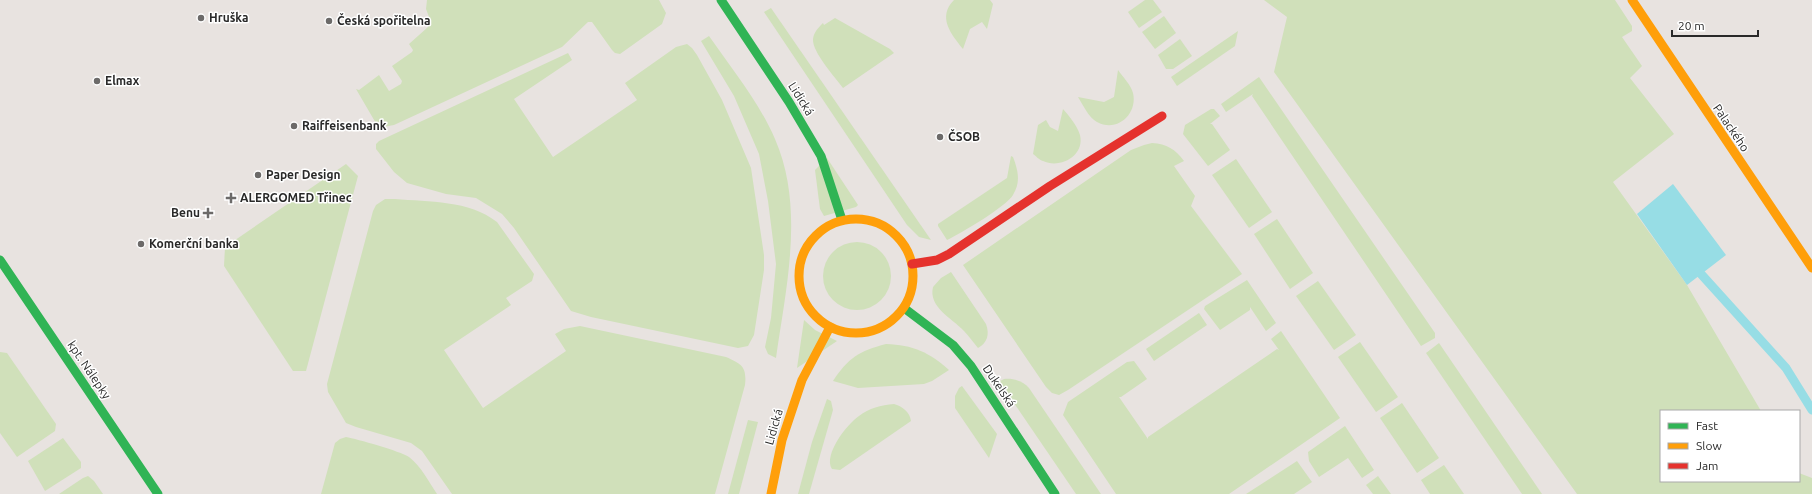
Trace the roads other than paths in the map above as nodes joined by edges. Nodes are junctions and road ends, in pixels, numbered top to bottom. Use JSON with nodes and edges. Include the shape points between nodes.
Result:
{"nodes":[{"id":1,"x":721,"y":0,"type":"edge"},
{"id":2,"x":1632,"y":0,"type":"edge"},
{"id":3,"x":1162,"y":116,"type":"dead end"},
{"id":4,"x":842,"y":220,"type":"junction"},
{"id":5,"x":0,"y":260,"type":"edge"},
{"id":6,"x":912,"y":264,"type":"junction"},
{"id":7,"x":1812,"y":268,"type":"edge"},
{"id":8,"x":904,"y":308,"type":"junction"},
{"id":9,"x":830,"y":327,"type":"junction"},
{"id":10,"x":158,"y":494,"type":"edge"},
{"id":11,"x":771,"y":494,"type":"edge"},
{"id":12,"x":1055,"y":494,"type":"edge"}],
"edges":[{"from":1,"to":4,"type":"street","name":"Lidická","via":[[789,102],[821,156]]},
{"from":2,"to":7,"type":"street","name":"Palackého"},
{"from":3,"to":6,"type":"street","via":[[1050,186],[949,254],[937,260]]},
{"from":4,"to":6,"type":"street","via":[[861,218],[884,226],[906,247]]},
{"from":4,"to":9,"type":"street","via":[[824,228],[810,241],[801,260],[798,279],[803,299],[814,315]]},
{"from":5,"to":10,"type":"street","name":"kpt. Nálepky"},
{"from":6,"to":8,"type":"street","via":[[914,280]]},
{"from":8,"to":9,"type":"street","via":[[893,320],[878,329],[862,333]]},
{"from":8,"to":12,"type":"street","name":"Dukelská","via":[[953,345],[966,361]]},
{"from":9,"to":11,"type":"street","name":"Lidická","via":[[802,380],[782,440]]}]}
